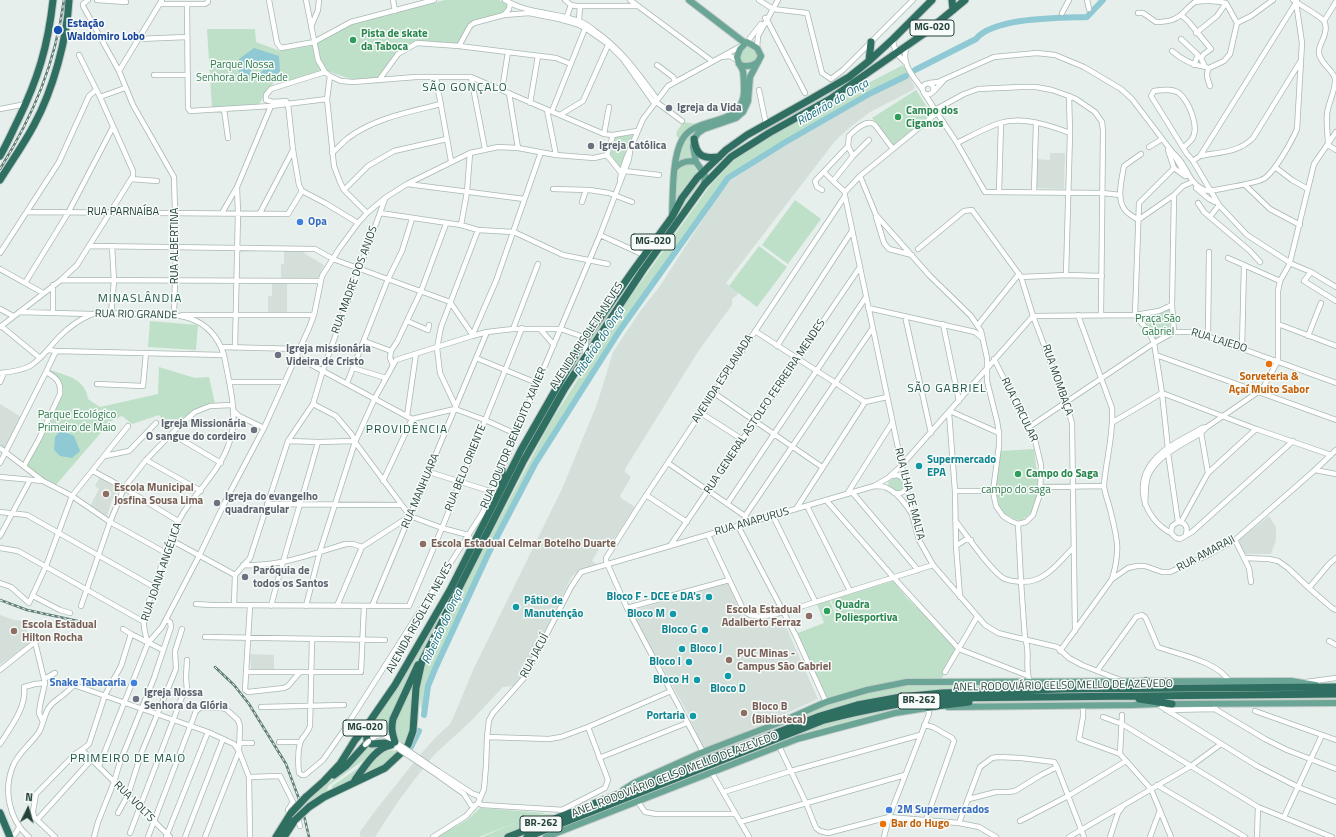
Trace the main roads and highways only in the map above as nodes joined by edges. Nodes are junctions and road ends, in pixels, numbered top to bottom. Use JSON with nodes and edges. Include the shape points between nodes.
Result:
{"nodes":[{"id":1,"x":689,"y":0,"type":"edge"},
{"id":2,"x":932,"y":0,"type":"edge"},
{"id":3,"x":952,"y":0,"type":"edge"},
{"id":4,"x":964,"y":0,"type":"edge"},
{"id":5,"x":53,"y":1,"type":"edge"},
{"id":6,"x":70,"y":1,"type":"edge"},
{"id":7,"x":953,"y":10,"type":"junction"},
{"id":8,"x":871,"y":42,"type":"road end"},
{"id":9,"x":745,"y":43,"type":"junction"},
{"id":10,"x":760,"y":61,"type":"junction"},
{"id":11,"x":869,"y":61,"type":"junction"},
{"id":12,"x":738,"y":62,"type":"junction"},
{"id":13,"x":694,"y":138,"type":"junction"},
{"id":14,"x":0,"y":156,"type":"edge"},
{"id":15,"x":719,"y":157,"type":"junction"},
{"id":16,"x":696,"y":162,"type":"junction"},
{"id":17,"x":675,"y":168,"type":"junction"},
{"id":18,"x":703,"y":171,"type":"junction"},
{"id":19,"x":0,"y":180,"type":"edge"},
{"id":20,"x":704,"y":185,"type":"junction"},
{"id":21,"x":672,"y":217,"type":"junction"},
{"id":22,"x":502,"y":470,"type":"road end"},
{"id":23,"x":502,"y":486,"type":"junction"},
{"id":24,"x":428,"y":648,"type":"junction"},
{"id":25,"x":1146,"y":681,"type":"junction"},
{"id":26,"x":1328,"y":687,"type":"junction"},
{"id":27,"x":1336,"y":687,"type":"edge"},
{"id":28,"x":1111,"y":692,"type":"junction"},
{"id":29,"x":1336,"y":694,"type":"edge"},
{"id":30,"x":998,"y":698,"type":"junction"},
{"id":31,"x":1336,"y":703,"type":"edge"},
{"id":32,"x":1172,"y":704,"type":"junction"},
{"id":33,"x":928,"y":708,"type":"junction"},
{"id":34,"x":366,"y":727,"type":"junction"},
{"id":35,"x":367,"y":743,"type":"road end"},
{"id":36,"x":396,"y":745,"type":"junction"},
{"id":37,"x":324,"y":781,"type":"junction"},
{"id":38,"x":353,"y":782,"type":"junction"},
{"id":39,"x":616,"y":795,"type":"junction"},
{"id":40,"x":0,"y":813,"type":"edge"},
{"id":41,"x":291,"y":814,"type":"junction"},
{"id":42,"x":11,"y":837,"type":"edge"},
{"id":43,"x":276,"y":837,"type":"edge"},
{"id":44,"x":284,"y":837,"type":"edge"},
{"id":45,"x":508,"y":837,"type":"edge"},
{"id":46,"x":527,"y":837,"type":"edge"},
{"id":47,"x":546,"y":837,"type":"edge"}],
"edges":[{"from":1,"to":9,"type":"main road"},
{"from":2,"to":11,"type":"highway","name":"AVENIDA RISOLETA NEVES","number":"MG-020"},
{"from":3,"to":7,"type":"highway"},
{"from":4,"to":7,"type":"highway","name":"AVENIDA RISOLETA NEVES","number":"MG-020"},
{"from":5,"to":14,"type":"highway","via":[[42,64],[26,104]]},
{"from":6,"to":19,"type":"highway","via":[[56,70],[44,101],[35,124]]},
{"from":7,"to":20,"type":"highway","name":"AVENIDA RISOLETA NEVES","number":"MG-020","via":[[830,100],[769,132],[731,157]]},
{"from":8,"to":11,"type":"highway"},
{"from":9,"to":10,"type":"main road","via":[[757,48],[761,53]]},
{"from":9,"to":12,"type":"main road","via":[[738,54]]},
{"from":10,"to":12,"type":"main road","via":[[743,67]]},
{"from":10,"to":13,"type":"main road","via":[[750,77],[748,101],[743,112],[736,118],[704,129]]},
{"from":11,"to":15,"type":"highway","name":"AVENIDA RISOLETA NEVES","number":"MG-020","via":[[849,77],[747,135]]},
{"from":12,"to":17,"type":"main road","via":[[743,72],[744,91],[739,110],[687,133],[678,149]]},
{"from":13,"to":15,"type":"highway","via":[[700,154],[709,158]]},
{"from":13,"to":16,"type":"main road"},
{"from":15,"to":18,"type":"highway","name":"AVENIDA RISOLETA NEVES","number":"MG-020"},
{"from":16,"to":17,"type":"main road","via":[[687,161]]},
{"from":16,"to":18,"type":"main road"},
{"from":17,"to":21,"type":"main road"},
{"from":18,"to":20,"type":"main road"},
{"from":18,"to":21,"type":"highway","name":"AVENIDA RISOLETA NEVES","number":"MG-020"},
{"from":20,"to":24,"type":"highway","name":"AVENIDA RISOLETA NEVES","number":"MG-020","via":[[643,270],[565,388],[524,460]]},
{"from":21,"to":23,"type":"highway","name":"AVENIDA RISOLETA NEVES","number":"MG-020","via":[[586,338]]},
{"from":22,"to":23,"type":"highway"},
{"from":23,"to":34,"type":"highway","name":"AVENIDA RISOLETA NEVES","number":"MG-020","via":[[426,632],[395,685]]},
{"from":24,"to":36,"type":"highway","via":[[414,670],[391,726]]},
{"from":24,"to":38,"type":"highway","name":"AVENIDA RISOLETA NEVES","number":"MG-020","via":[[418,674],[413,732],[408,744],[385,768]]},
{"from":25,"to":26,"type":"main road","name":"ANEL RODOVIÁRIO CELSO MELLO DE AZEVEDO","via":[[1301,682]]},
{"from":25,"to":28,"type":"highway"},
{"from":25,"to":39,"type":"main road","name":"ANEL RODOVIÁRIO CELSO MELLO DE AZEVEDO","via":[[907,682],[867,690],[826,702],[703,752]]},
{"from":26,"to":27,"type":"highway","name":"ANEL RODOVIÁRIO CELSO MELLO DE AZEVEDO","number":"BR-262"},
{"from":26,"to":28,"type":"highway","name":"ANEL RODOVIÁRIO CELSO MELLO DE AZEVEDO","number":"BR-262"},
{"from":28,"to":29,"type":"highway","name":"ANEL RODOVIÁRIO CELSO MELLO DE AZEVEDO","number":"BR-262"},
{"from":28,"to":30,"type":"highway","name":"ANEL RODOVIÁRIO CELSO MELLO DE AZEVEDO","number":"BR-262"},
{"from":28,"to":32,"type":"highway"},
{"from":28,"to":39,"type":"highway","name":"ANEL RODOVIÁRIO CELSO MELLO DE AZEVEDO","number":"BR-262","via":[[942,693],[857,705],[820,716]]},
{"from":30,"to":33,"type":"highway"},
{"from":30,"to":46,"type":"highway","name":"ANEL RODOVIÁRIO CELSO MELLO DE AZEVEDO","number":"BR-262","via":[[943,698],[904,702],[824,720]]},
{"from":31,"to":32,"type":"main road","name":"ANEL RODOVIÁRIO CELSO MELLO DE AZEVEDO","via":[[1215,706]]},
{"from":32,"to":33,"type":"main road","name":"ANEL RODOVIÁRIO CELSO MELLO DE AZEVEDO"},
{"from":33,"to":47,"type":"main road","name":"ANEL RODOVIÁRIO CELSO MELLO DE AZEVEDO","via":[[895,713],[797,739]]},
{"from":34,"to":36,"type":"highway","via":[[367,741],[371,744]]},
{"from":34,"to":37,"type":"highway","name":"AVENIDA RISOLETA NEVES","number":"MG-020","via":[[340,764]]},
{"from":35,"to":37,"type":"highway","via":[[346,766]]},
{"from":36,"to":38,"type":"highway","via":[[386,746],[378,752]]},
{"from":37,"to":41,"type":"highway","name":"AVENIDA RISOLETA NEVES","number":"MG-020","bridge":true},
{"from":38,"to":41,"type":"highway","name":"AVENIDA RISOLETA NEVES","number":"MG-020","bridge":true,"via":[[309,808]]},
{"from":39,"to":45,"type":"highway","name":"ANEL RODOVIÁRIO CELSO MELLO DE AZEVEDO","number":"BR-262"},
{"from":40,"to":42,"type":"highway"},
{"from":41,"to":43,"type":"highway","name":"AVENIDA RISOLETA NEVES","number":"MG-020"},
{"from":41,"to":44,"type":"highway","name":"AVENIDA RISOLETA NEVES","number":"MG-020"}]}
